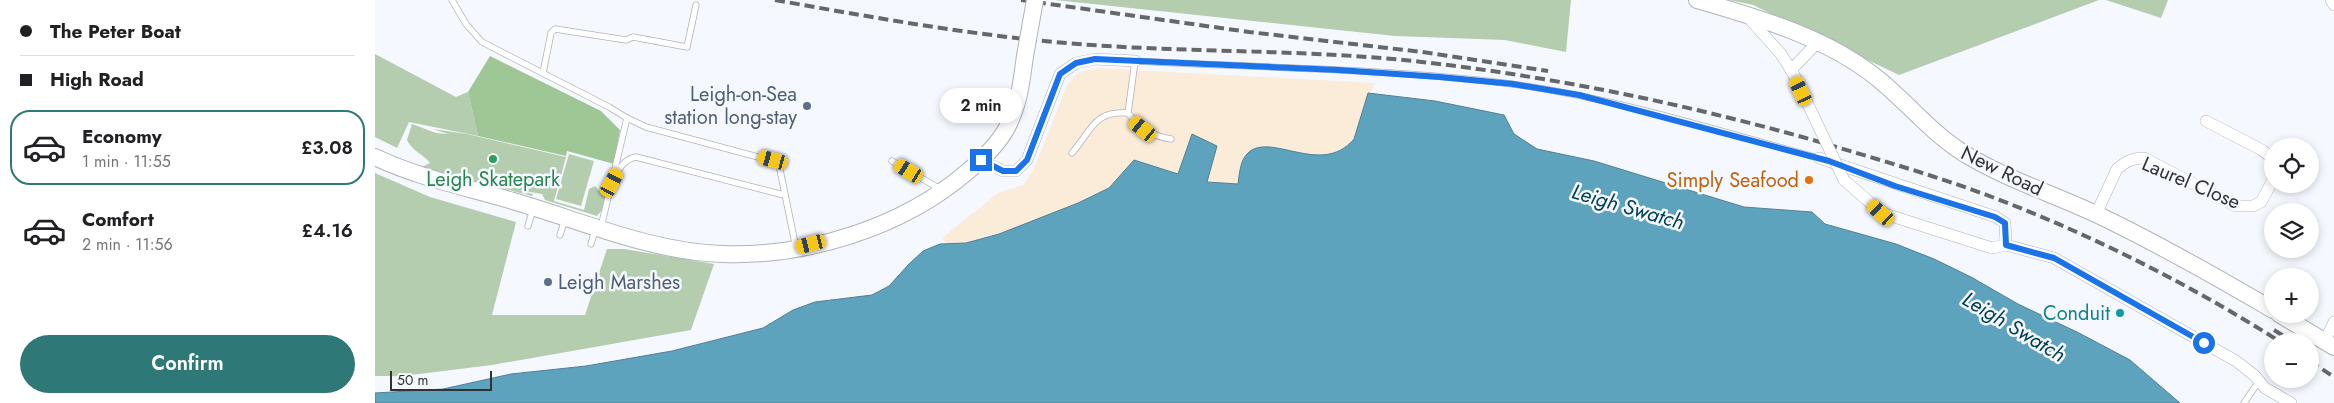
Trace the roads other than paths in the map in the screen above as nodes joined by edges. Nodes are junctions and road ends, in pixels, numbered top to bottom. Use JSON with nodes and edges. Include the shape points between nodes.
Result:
{"nodes":[{"id":1,"x":452,"y":0,"type":"edge"},
{"id":2,"x":1035,"y":0,"type":"edge"},
{"id":3,"x":1697,"y":0,"type":"edge"},
{"id":4,"x":2331,"y":0,"type":"edge"},
{"id":5,"x":696,"y":5,"type":"dead end"},
{"id":6,"x":2334,"y":5,"type":"edge"},
{"id":7,"x":1745,"y":14,"type":"junction"},
{"id":8,"x":1818,"y":42,"type":"junction"},
{"id":9,"x":1135,"y":61,"type":"junction"},
{"id":10,"x":1793,"y":72,"type":"junction"},
{"id":11,"x":543,"y":73,"type":"junction"},
{"id":12,"x":1128,"y":113,"type":"junction"},
{"id":13,"x":627,"y":118,"type":"junction"},
{"id":14,"x":2206,"y":121,"type":"dead end"},
{"id":15,"x":1171,"y":139,"type":"dead end"},
{"id":16,"x":2264,"y":152,"type":"edge"},
{"id":17,"x":1072,"y":154,"type":"dead end"},
{"id":18,"x":375,"y":157,"type":"edge"},
{"id":19,"x":1819,"y":158,"type":"joint"},
{"id":20,"x":981,"y":160,"type":"junction"},
{"id":21,"x":892,"y":161,"type":"dead end"},
{"id":22,"x":612,"y":183,"type":"junction"},
{"id":23,"x":943,"y":191,"type":"junction"},
{"id":24,"x":2266,"y":193,"type":"edge"},
{"id":25,"x":784,"y":195,"type":"junction"},
{"id":26,"x":533,"y":207,"type":"junction"},
{"id":27,"x":2096,"y":214,"type":"junction"},
{"id":28,"x":565,"y":217,"type":"junction"},
{"id":29,"x":528,"y":226,"type":"dead end"},
{"id":30,"x":598,"y":228,"type":"junction"},
{"id":31,"x":560,"y":235,"type":"dead end"},
{"id":32,"x":591,"y":244,"type":"dead end"},
{"id":33,"x":2006,"y":245,"type":"junction"},
{"id":34,"x":796,"y":248,"type":"junction"},
{"id":35,"x":2264,"y":305,"type":"edge"},
{"id":36,"x":2334,"y":322,"type":"edge"},
{"id":37,"x":2294,"y":323,"type":"edge"},
{"id":38,"x":2330,"y":344,"type":"edge"},
{"id":39,"x":2257,"y":384,"type":"dead end"},
{"id":40,"x":2244,"y":403,"type":"edge"},
{"id":41,"x":2291,"y":403,"type":"edge"}],
"edges":[{"from":1,"to":11,"type":"lane","via":[[466,24],[483,42]]},
{"from":2,"to":20,"type":"street","bridge":true,"via":[[1020,90],[1011,120]]},
{"from":3,"to":7,"type":"street","name":"New Road"},
{"from":4,"to":6,"type":"street"},
{"from":5,"to":11,"type":"lane","via":[[687,47],[633,37],[626,40],[555,29],[551,33]]},
{"from":7,"to":8,"type":"street","name":"New Road"},
{"from":7,"to":10,"type":"street"},
{"from":8,"to":10,"type":"street"},
{"from":8,"to":27,"type":"street","name":"New Road","via":[[1876,77],[1964,154]]},
{"from":9,"to":12,"type":"lane"},
{"from":9,"to":19,"type":"lane","via":[[1339,70],[1513,84],[1579,95]]},
{"from":9,"to":20,"type":"street","via":[[1095,59],[1076,63],[1060,74],[1027,160],[1016,171],[1003,171]]},
{"from":10,"to":33,"type":"street","bridge":true,"via":[[1844,180],[1881,213],[1992,248]]},
{"from":11,"to":13,"type":"lane"},
{"from":12,"to":15,"type":"lane","via":[[1155,136]]},
{"from":12,"to":17,"type":"lane","via":[[1112,112],[1101,117]]},
{"from":13,"to":22,"type":"lane"},
{"from":13,"to":25,"type":"lane","via":[[646,127],[773,160],[782,171]]},
{"from":14,"to":16,"type":"street"},
{"from":18,"to":26,"type":"street","via":[[411,173]]},
{"from":19,"to":33,"type":"street","via":[[1995,217],[2005,223]]},
{"from":20,"to":23,"type":"street"},
{"from":21,"to":23,"type":"lane"},
{"from":22,"to":25,"type":"lane","via":[[623,163],[636,157]]},
{"from":22,"to":30,"type":"lane"},
{"from":23,"to":34,"type":"street","via":[[885,223]]},
{"from":24,"to":27,"type":"street","name":"Laurel Close","via":[[2261,202],[2245,208],[2236,206],[2144,158],[2136,158],[2117,169]]},
{"from":25,"to":34,"type":"lane"},
{"from":26,"to":28,"type":"street"},
{"from":26,"to":29,"type":"lane"},
{"from":27,"to":35,"type":"street","name":"New Road","via":[[2220,278]]},
{"from":28,"to":30,"type":"street"},
{"from":28,"to":31,"type":"lane"},
{"from":30,"to":32,"type":"lane"},
{"from":30,"to":34,"type":"street","via":[[648,243],[695,252],[753,254]]},
{"from":33,"to":41,"type":"street","via":[[2054,258],[2236,361],[2265,388]]},
{"from":36,"to":38,"type":"street"},
{"from":37,"to":38,"type":"street"},
{"from":39,"to":40,"type":"lane"}]}
